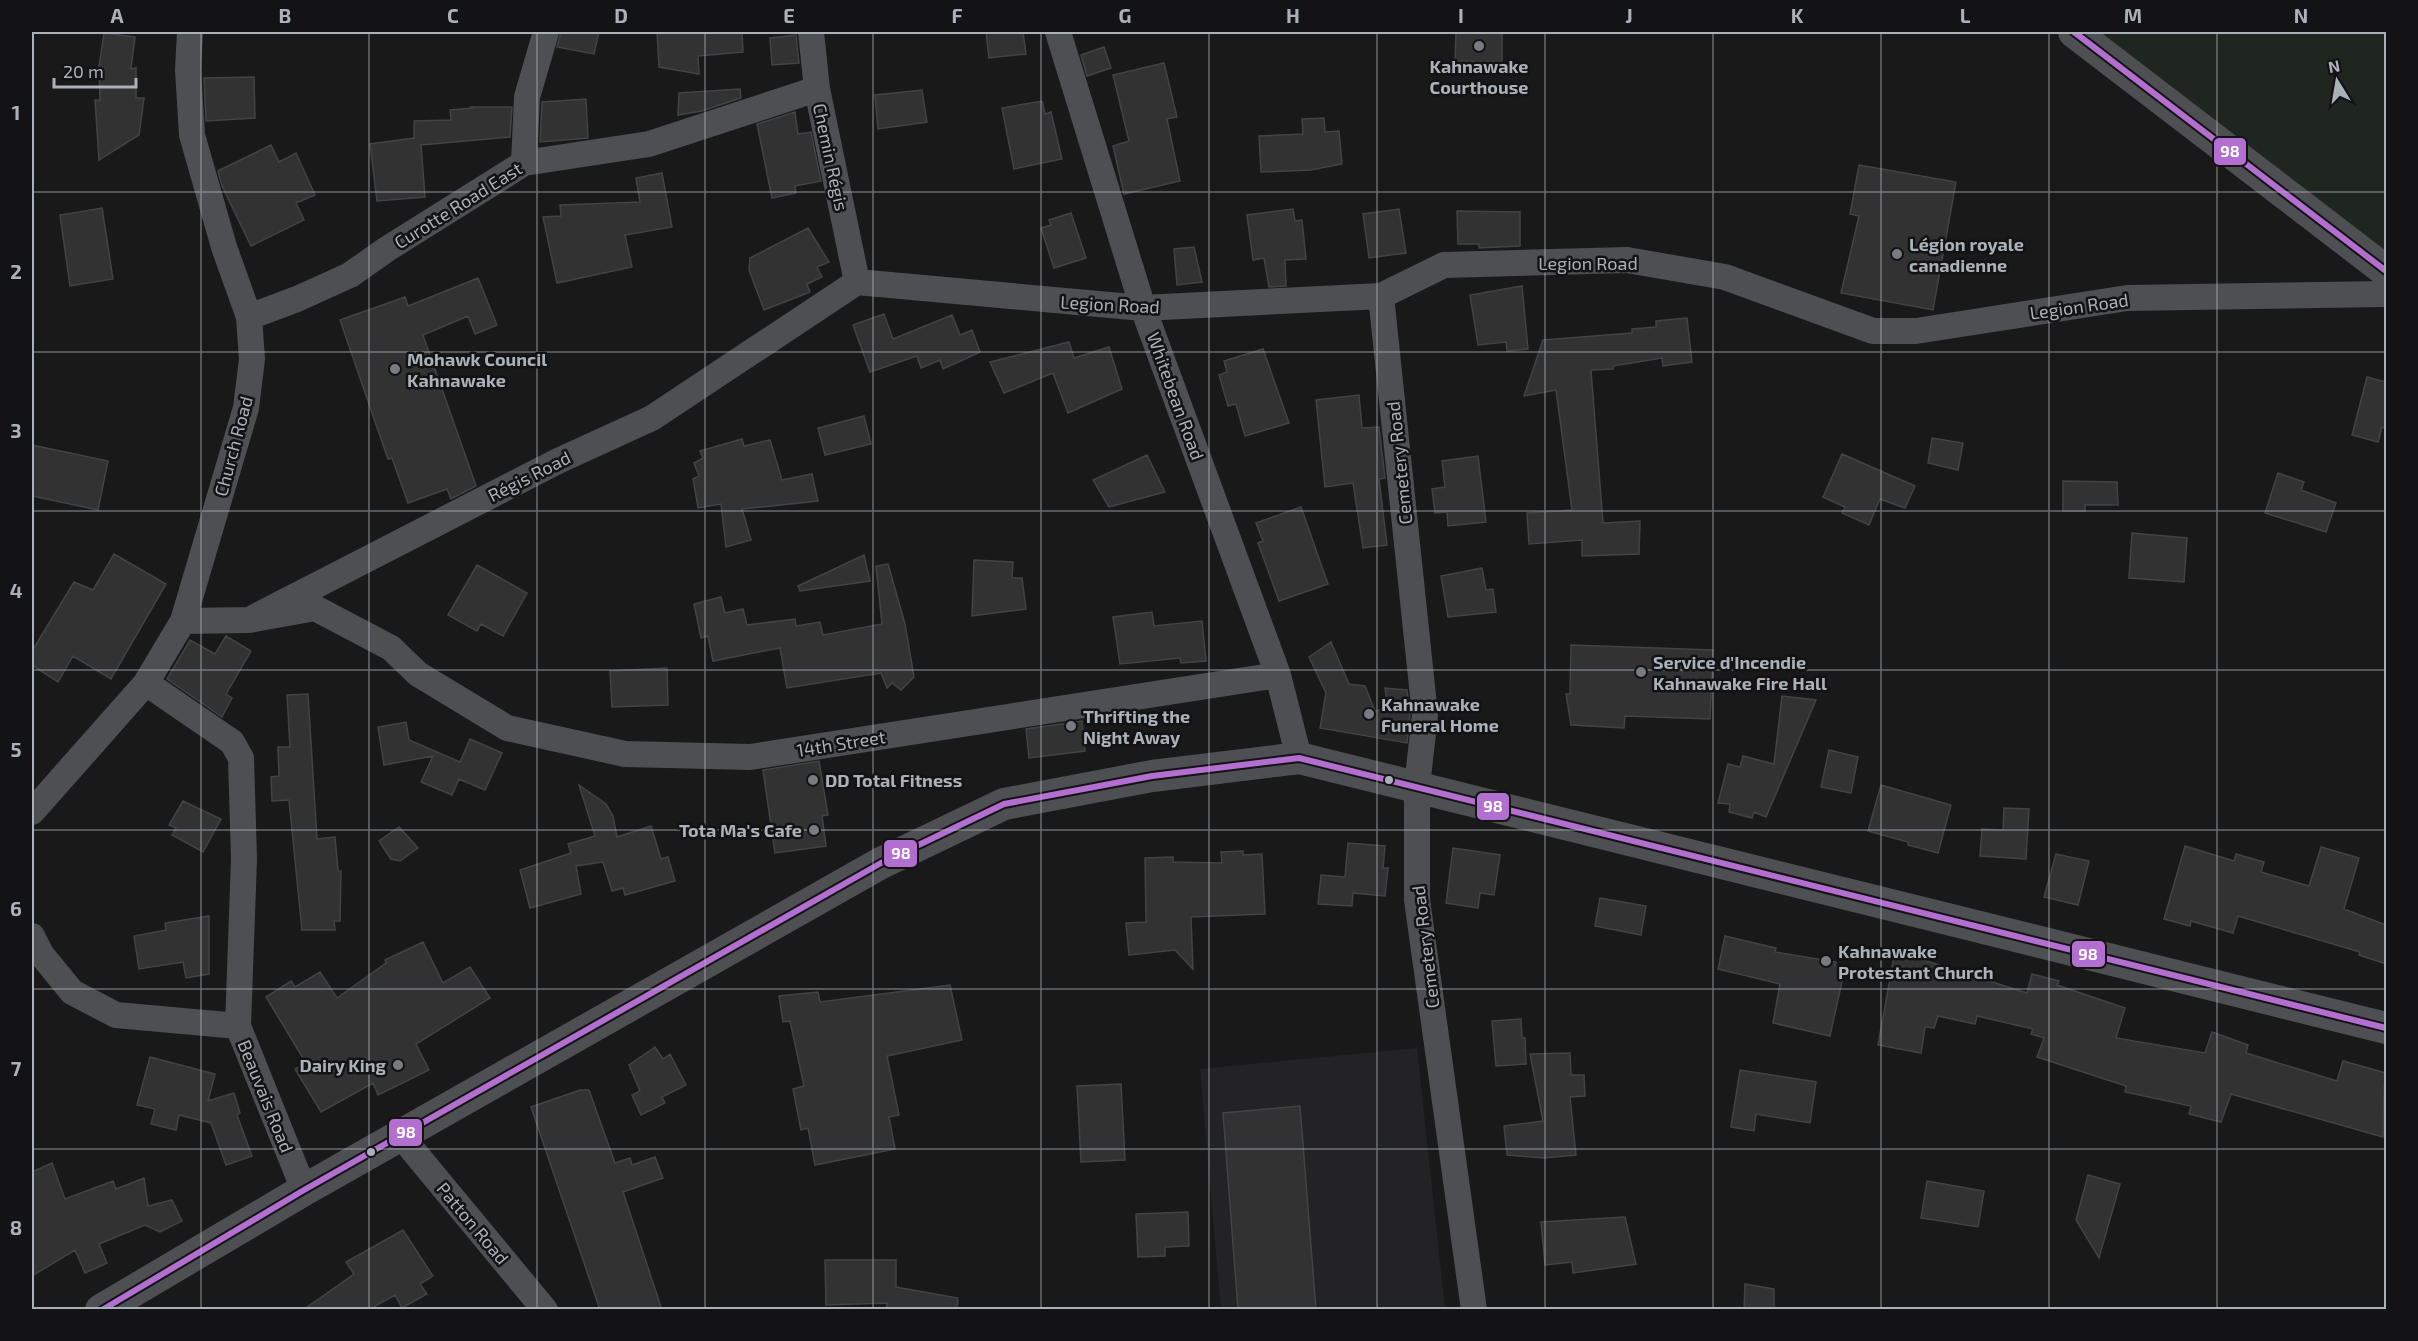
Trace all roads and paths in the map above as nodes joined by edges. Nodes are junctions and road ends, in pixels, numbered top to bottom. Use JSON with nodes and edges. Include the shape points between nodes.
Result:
{"nodes":[{"id":1,"x":190,"y":32,"type":"edge"},
{"id":2,"x":546,"y":32,"type":"edge"},
{"id":3,"x":812,"y":32,"type":"edge"},
{"id":4,"x":1058,"y":32,"type":"edge"},
{"id":5,"x":2074,"y":32,"type":"edge"},
{"id":6,"x":817,"y":88,"type":"junction"},
{"id":7,"x":524,"y":163,"type":"junction"},
{"id":8,"x":2386,"y":271,"type":"edge"},
{"id":9,"x":857,"y":282,"type":"junction"},
{"id":10,"x":2386,"y":294,"type":"edge"},
{"id":11,"x":1382,"y":296,"type":"junction"},
{"id":12,"x":1143,"y":308,"type":"junction"},
{"id":13,"x":249,"y":317,"type":"junction"},
{"id":14,"x":249,"y":620,"type":"junction"},
{"id":15,"x":183,"y":621,"type":"junction"},
{"id":16,"x":1278,"y":675,"type":"junction"},
{"id":17,"x":146,"y":683,"type":"junction"},
{"id":18,"x":1299,"y":758,"type":"junction"},
{"id":19,"x":1417,"y":786,"type":"junction"},
{"id":20,"x":32,"y":812,"type":"edge"},
{"id":21,"x":32,"y":936,"type":"edge"},
{"id":22,"x":238,"y":1026,"type":"junction"},
{"id":23,"x":2386,"y":1028,"type":"edge"},
{"id":24,"x":401,"y":1136,"type":"junction"},
{"id":25,"x":304,"y":1190,"type":"junction"},
{"id":26,"x":101,"y":1310,"type":"edge"},
{"id":27,"x":545,"y":1310,"type":"edge"},
{"id":28,"x":1474,"y":1310,"type":"edge"}],
"edges":[{"from":1,"to":13,"type":"street","name":"Church Road","via":[[192,135]]},
{"from":2,"to":7,"type":"street","via":[[527,97]]},
{"from":3,"to":6,"type":"street","name":"Chemin Régis"},
{"from":4,"to":12,"type":"street","name":"Whitebean Road"},
{"from":5,"to":8,"type":"street"},
{"from":6,"to":7,"type":"street","name":"Curotte Road East","via":[[648,144]]},
{"from":6,"to":9,"type":"street","name":"Chemin Régis"},
{"from":7,"to":13,"type":"street","name":"Curotte Road East","via":[[350,275]]},
{"from":9,"to":12,"type":"street","name":"Legion Road"},
{"from":9,"to":14,"type":"street","name":"Régis Road","via":[[652,418],[558,461]]},
{"from":10,"to":11,"type":"street","name":"Legion Road","via":[[2127,298],[1916,331],[1873,332],[1725,277],[1627,260],[1444,265]]},
{"from":11,"to":12,"type":"street","name":"Legion Road"},
{"from":11,"to":19,"type":"street","name":"Cemetery Road","via":[[1425,715]]},
{"from":12,"to":16,"type":"street","name":"Whitebean Road"},
{"from":13,"to":15,"type":"street","name":"Church Road","via":[[252,359],[246,408]]},
{"from":14,"to":15,"type":"street","name":"Régis Road"},
{"from":14,"to":16,"type":"street","name":"14th Street","via":[[315,608],[391,648],[418,674],[507,728],[625,754],[762,755]]},
{"from":15,"to":17,"type":"street","name":"Church Road"},
{"from":16,"to":18,"type":"street","name":"Whitebean Road"},
{"from":17,"to":20,"type":"street","name":"Church Road"},
{"from":17,"to":22,"type":"street","via":[[232,742],[241,758],[244,859]]},
{"from":18,"to":19,"type":"street"},
{"from":18,"to":24,"type":"street","via":[[1152,777],[1004,804],[880,863]]},
{"from":19,"to":23,"type":"street"},
{"from":19,"to":28,"type":"street","name":"Cemetery Road","via":[[1417,900]]},
{"from":21,"to":22,"type":"street","name":"Beauvais Road","via":[[41,954],[72,992],[116,1015]]},
{"from":22,"to":25,"type":"street","name":"Beauvais Road"},
{"from":24,"to":25,"type":"street"},
{"from":24,"to":27,"type":"street","name":"Patton Road"},
{"from":25,"to":26,"type":"street"}]}
